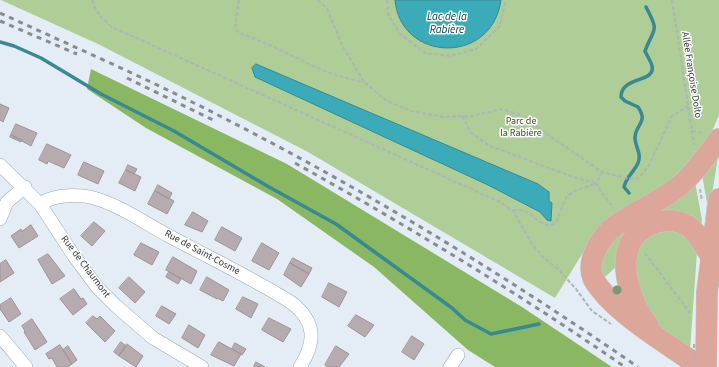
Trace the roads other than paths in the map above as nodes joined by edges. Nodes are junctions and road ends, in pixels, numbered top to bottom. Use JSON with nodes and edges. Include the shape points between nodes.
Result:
{"nodes":[{"id":1,"x":715,"y":136,"type":"edge"},
{"id":2,"x":0,"y":165,"type":"edge"},
{"id":3,"x":25,"y":187,"type":"junction"},
{"id":4,"x":719,"y":199,"type":"edge"},
{"id":5,"x":40,"y":204,"type":"junction"},
{"id":6,"x":0,"y":219,"type":"edge"},
{"id":7,"x":715,"y":258,"type":"edge"},
{"id":8,"x":626,"y":266,"type":"junction"},
{"id":9,"x":599,"y":286,"type":"junction"},
{"id":10,"x":654,"y":334,"type":"junction"},
{"id":11,"x":0,"y":336,"type":"edge"},
{"id":12,"x":458,"y":354,"type":"dead end"},
{"id":13,"x":706,"y":357,"type":"edge"},
{"id":14,"x":26,"y":367,"type":"edge"},
{"id":15,"x":202,"y":367,"type":"edge"},
{"id":16,"x":300,"y":367,"type":"edge"},
{"id":17,"x":450,"y":367,"type":"edge"}],
"edges":[{"from":1,"to":9,"type":"main road","via":[[704,159],[678,186],[652,206],[614,226],[602,240],[593,256],[592,264],[592,273]]},
{"from":2,"to":3,"type":"street","name":"Rue de Chaumont"},
{"from":3,"to":5,"type":"street","name":"Rue de Chaumont"},
{"from":3,"to":6,"type":"street","via":[[7,202]]},
{"from":4,"to":7,"type":"main road"},
{"from":5,"to":15,"type":"street","name":"Rue de Chaumont","via":[[97,287],[153,338]]},
{"from":5,"to":16,"type":"street","name":"Rue de Saint-Cosme","via":[[46,200],[66,196],[99,200],[130,214],[292,303],[305,316],[311,332],[310,348]]},
{"from":7,"to":8,"type":"main road","via":[[694,231],[682,223],[667,221],[654,223],[638,234],[628,251]]},
{"from":7,"to":13,"type":"main road","via":[[707,292]]},
{"from":8,"to":9,"type":"main road","via":[[612,279]]},
{"from":8,"to":10,"type":"main road","via":[[627,283],[633,301]]},
{"from":9,"to":10,"type":"main road","via":[[620,309]]},
{"from":10,"to":13,"type":"main road"},
{"from":11,"to":14,"type":"street"},
{"from":12,"to":17,"type":"street"}]}
